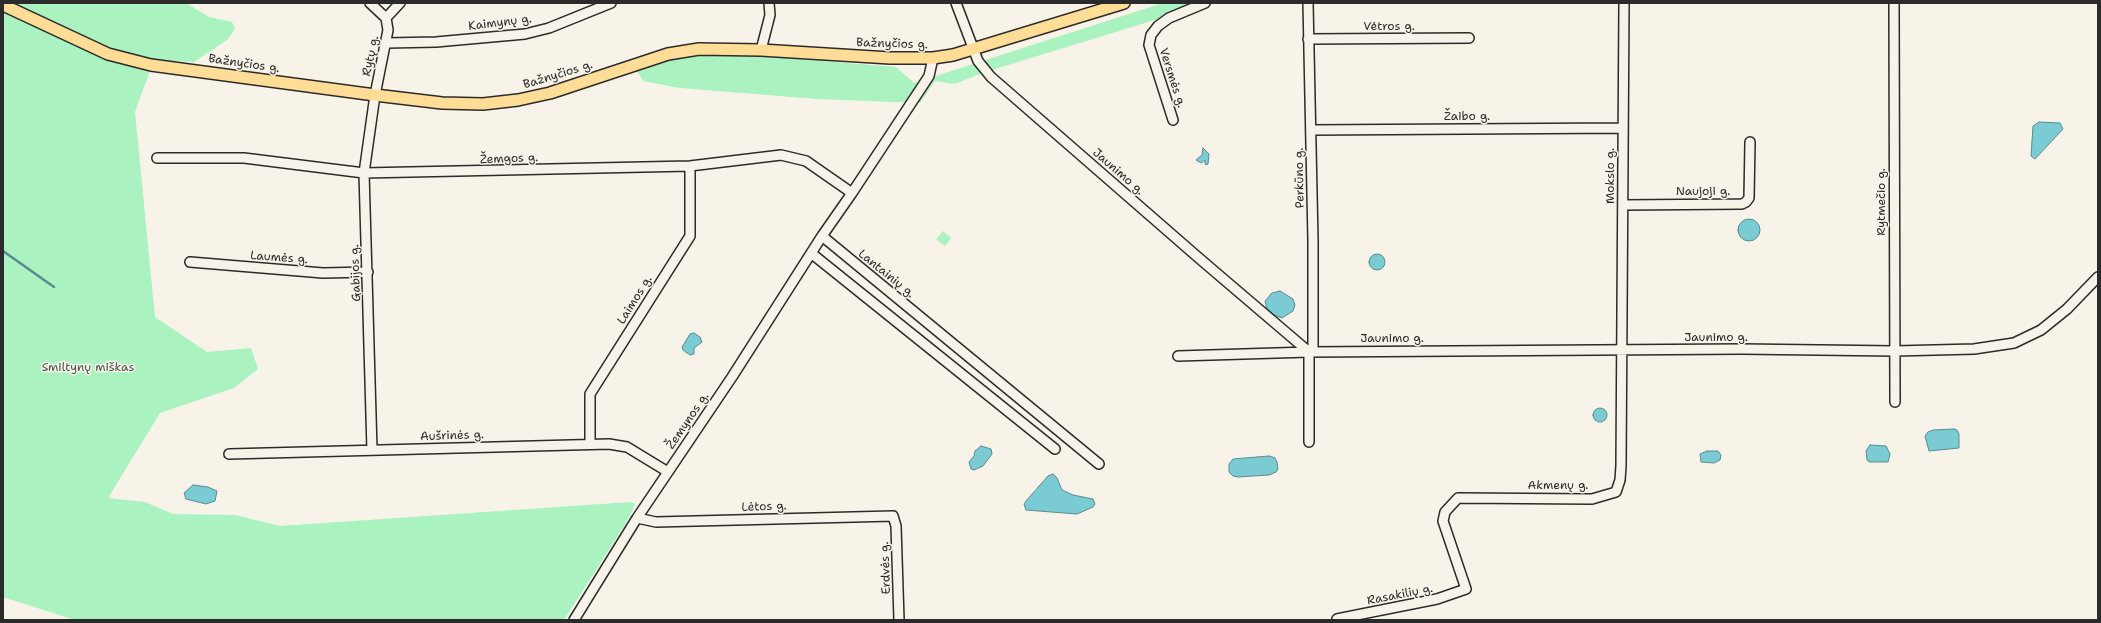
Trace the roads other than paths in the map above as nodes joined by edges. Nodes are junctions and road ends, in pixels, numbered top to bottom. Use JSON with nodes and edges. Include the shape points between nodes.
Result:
{"nodes":[{"id":1,"x":370,"y":3,"type":"edge"},
{"id":2,"x":400,"y":3,"type":"edge"},
{"id":3,"x":611,"y":3,"type":"edge"},
{"id":4,"x":769,"y":3,"type":"edge"},
{"id":5,"x":956,"y":3,"type":"edge"},
{"id":6,"x":1124,"y":3,"type":"edge"},
{"id":7,"x":1205,"y":3,"type":"edge"},
{"id":8,"x":1308,"y":3,"type":"edge"},
{"id":9,"x":1624,"y":3,"type":"edge"},
{"id":10,"x":1894,"y":3,"type":"edge"},
{"id":11,"x":3,"y":6,"type":"edge"},
{"id":12,"x":1105,"y":6,"type":"edge"},
{"id":13,"x":386,"y":18,"type":"junction"},
{"id":14,"x":1469,"y":38,"type":"dead end"},
{"id":15,"x":1308,"y":39,"type":"junction"},
{"id":16,"x":387,"y":43,"type":"junction"},
{"id":17,"x":761,"y":50,"type":"junction"},
{"id":18,"x":973,"y":50,"type":"junction"},
{"id":19,"x":933,"y":58,"type":"junction"},
{"id":20,"x":375,"y":95,"type":"junction"},
{"id":21,"x":1173,"y":120,"type":"dead end"},
{"id":22,"x":1623,"y":128,"type":"junction"},
{"id":23,"x":1311,"y":130,"type":"junction"},
{"id":24,"x":1750,"y":142,"type":"dead end"},
{"id":25,"x":157,"y":158,"type":"dead end"},
{"id":26,"x":690,"y":166,"type":"junction"},
{"id":27,"x":364,"y":173,"type":"junction"},
{"id":28,"x":852,"y":193,"type":"junction"},
{"id":29,"x":1624,"y":205,"type":"junction"},
{"id":30,"x":822,"y":236,"type":"junction"},
{"id":31,"x":811,"y":253,"type":"junction"},
{"id":32,"x":190,"y":262,"type":"dead end"},
{"id":33,"x":368,"y":272,"type":"junction"},
{"id":34,"x":2098,"y":277,"type":"edge"},
{"id":35,"x":1622,"y":350,"type":"junction"},
{"id":36,"x":1895,"y":351,"type":"junction"},
{"id":37,"x":1311,"y":352,"type":"junction"},
{"id":38,"x":1178,"y":356,"type":"dead end"},
{"id":39,"x":1895,"y":402,"type":"dead end"},
{"id":40,"x":1309,"y":442,"type":"dead end"},
{"id":41,"x":590,"y":443,"type":"junction"},
{"id":42,"x":1055,"y":449,"type":"dead end"},
{"id":43,"x":372,"y":450,"type":"junction"},
{"id":44,"x":229,"y":454,"type":"dead end"},
{"id":45,"x":1099,"y":464,"type":"dead end"},
{"id":46,"x":668,"y":472,"type":"junction"},
{"id":47,"x":893,"y":516,"type":"joint"},
{"id":48,"x":637,"y":518,"type":"junction"},
{"id":49,"x":1466,"y":590,"type":"joint"},
{"id":50,"x":1337,"y":619,"type":"edge"},
{"id":51,"x":574,"y":620,"type":"edge"},
{"id":52,"x":899,"y":620,"type":"edge"}],
"edges":[{"from":1,"to":13,"type":"street"},
{"from":2,"to":13,"type":"street"},
{"from":3,"to":16,"type":"street","name":"Kaimynų g.","via":[[549,28],[525,34],[436,42]]},
{"from":4,"to":17,"type":"street","via":[[770,15]]},
{"from":5,"to":18,"type":"street","name":"Jaunimo g."},
{"from":6,"to":12,"type":"main road","name":"Bažnyčios g."},
{"from":7,"to":21,"type":"street","name":"Versmės g.","via":[[1169,18],[1150,36],[1149,46]]},
{"from":8,"to":15,"type":"street","name":"Perkūno g."},
{"from":9,"to":22,"type":"street","name":"Mokslo g."},
{"from":10,"to":36,"type":"street","name":"Rytmečio g."},
{"from":11,"to":20,"type":"main road","name":"Bažnyčios g.","via":[[90,47],[129,60]]},
{"from":12,"to":18,"type":"main road","name":"Bažnyčios g."},
{"from":13,"to":16,"type":"street","name":"Rytų g."},
{"from":14,"to":15,"type":"street","name":"Vėtros g."},
{"from":15,"to":23,"type":"street","name":"Perkūno g."},
{"from":16,"to":20,"type":"street","name":"Rytų g."},
{"from":17,"to":19,"type":"main road","name":"Bažnyčios g."},
{"from":17,"to":20,"type":"main road","name":"Bažnyčios g.","via":[[699,49],[668,54],[550,93],[504,102],[442,103]]},
{"from":18,"to":19,"type":"main road","name":"Bažnyčios g."},
{"from":18,"to":37,"type":"street","name":"Jaunimo g.","via":[[980,65],[991,77]]},
{"from":19,"to":28,"type":"street","via":[[929,76]]},
{"from":20,"to":27,"type":"street","name":"Gabijos g."},
{"from":22,"to":23,"type":"street","name":"Žaibo g."},
{"from":22,"to":29,"type":"street","name":"Mokslo g."},
{"from":23,"to":37,"type":"street","name":"Perkūno g."},
{"from":24,"to":29,"type":"street","name":"Naujoji g.","via":[[1749,198],[1742,204]]},
{"from":25,"to":27,"type":"street","name":"Žemgos g.","via":[[244,158]]},
{"from":26,"to":27,"type":"street","name":"Žemgos g."},
{"from":26,"to":28,"type":"street","name":"Žemgos g.","via":[[781,155],[806,161]]},
{"from":26,"to":41,"type":"street","name":"Laimos g.","via":[[690,236],[590,394]]},
{"from":27,"to":33,"type":"street","name":"Gabijos g."},
{"from":28,"to":30,"type":"street"},
{"from":29,"to":35,"type":"street","name":"Mokslo g."},
{"from":30,"to":31,"type":"street","name":"Žemynos g."},
{"from":30,"to":45,"type":"street","name":"Lantainių g."},
{"from":31,"to":42,"type":"street"},
{"from":31,"to":46,"type":"street","name":"Žemynos g."},
{"from":32,"to":33,"type":"street","name":"Laumės g.","via":[[323,273]]},
{"from":33,"to":43,"type":"street","name":"Gabijos g."},
{"from":34,"to":36,"type":"street","name":"Jaunimo g.","via":[[2054,320],[2041,330],[2014,343],[1974,349]]},
{"from":35,"to":36,"type":"street","name":"Jaunimo g."},
{"from":35,"to":37,"type":"street","name":"Jaunimo g."},
{"from":35,"to":49,"type":"street","name":"Akmenų g.","via":[[1621,466],[1616,492],[1592,499],[1458,498],[1445,512],[1443,521]]},
{"from":36,"to":39,"type":"street","name":"Rytmečio g."},
{"from":37,"to":38,"type":"street","name":"Jaunimo g."},
{"from":37,"to":40,"type":"street","name":"Perkūno g."},
{"from":41,"to":43,"type":"street","name":"Aušrinės g."},
{"from":41,"to":46,"type":"street","name":"Aušrinės g.","via":[[627,447]]},
{"from":43,"to":44,"type":"street","name":"Aušrinės g."},
{"from":46,"to":48,"type":"street","name":"Žemynos g."},
{"from":47,"to":48,"type":"street","name":"Lėtos g.","via":[[656,522]]},
{"from":47,"to":52,"type":"street","name":"Erdvės g.","via":[[896,526]]},
{"from":48,"to":51,"type":"street","name":"Žemynos g."},
{"from":49,"to":50,"type":"street","name":"Rasakilių g.","via":[[1437,600]]}]}
